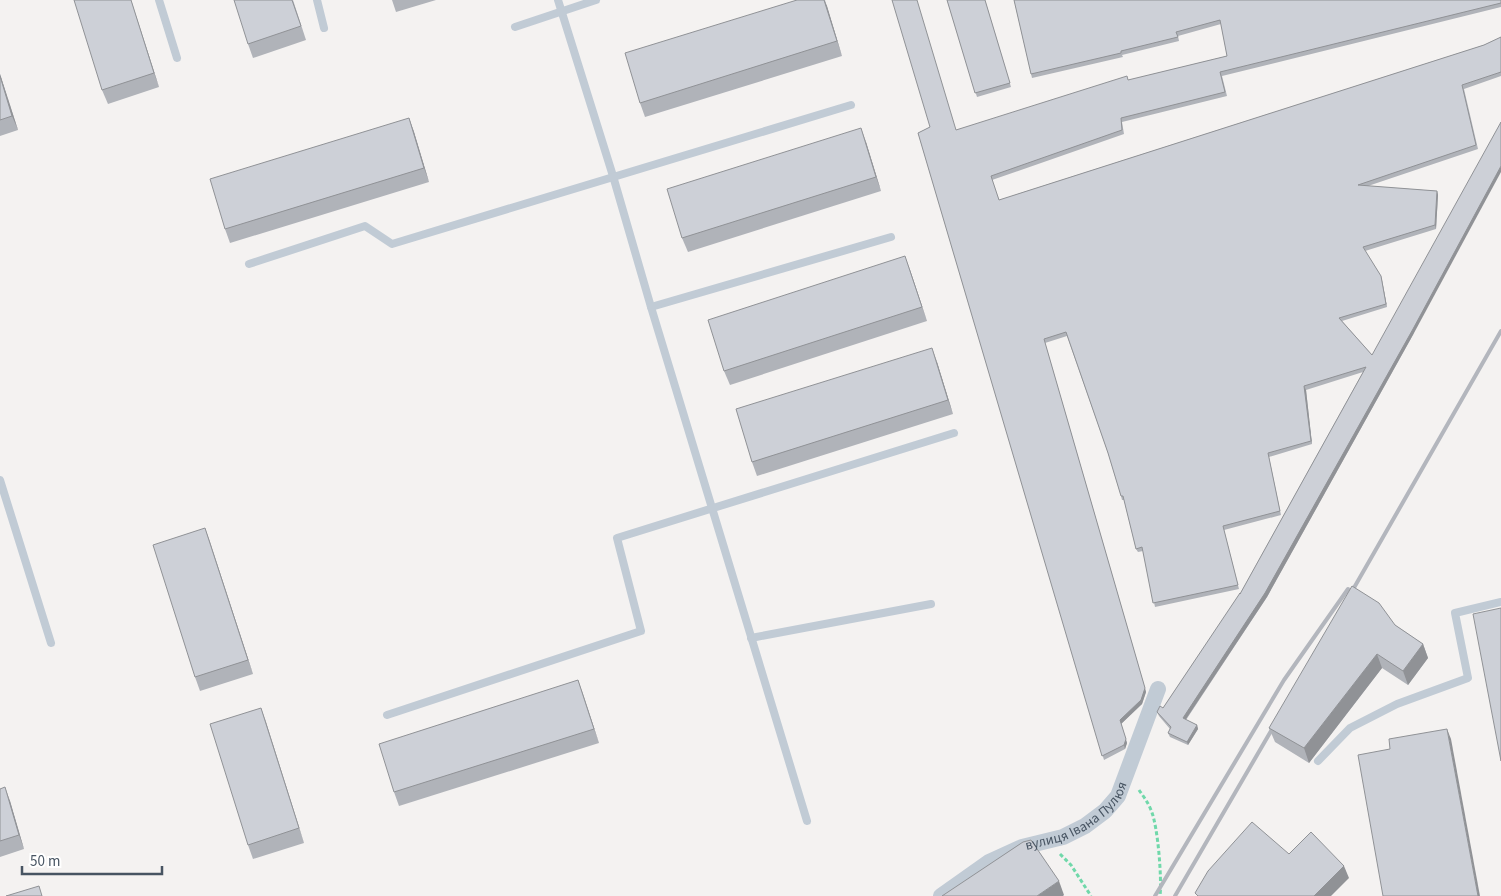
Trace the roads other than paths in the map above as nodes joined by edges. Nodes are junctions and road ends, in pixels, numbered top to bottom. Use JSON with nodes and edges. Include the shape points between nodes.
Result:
{"nodes":[{"id":1,"x":159,"y":0,"type":"edge"},
{"id":2,"x":316,"y":0,"type":"edge"},
{"id":3,"x":558,"y":0,"type":"edge"},
{"id":4,"x":596,"y":0,"type":"edge"},
{"id":5,"x":562,"y":11,"type":"junction"},
{"id":6,"x":514,"y":27,"type":"dead end"},
{"id":7,"x":324,"y":28,"type":"dead end"},
{"id":8,"x":177,"y":58,"type":"dead end"},
{"id":9,"x":851,"y":105,"type":"dead end"},
{"id":10,"x":613,"y":176,"type":"junction"},
{"id":11,"x":891,"y":237,"type":"dead end"},
{"id":12,"x":249,"y":264,"type":"dead end"},
{"id":13,"x":651,"y":307,"type":"junction"},
{"id":14,"x":954,"y":433,"type":"dead end"},
{"id":15,"x":0,"y":480,"type":"edge"},
{"id":16,"x":712,"y":508,"type":"junction"},
{"id":17,"x":1501,"y":602,"type":"edge"},
{"id":18,"x":931,"y":604,"type":"dead end"},
{"id":19,"x":751,"y":638,"type":"junction"},
{"id":20,"x":52,"y":643,"type":"dead end"},
{"id":21,"x":1158,"y":689,"type":"dead end"},
{"id":22,"x":387,"y":716,"type":"dead end"},
{"id":23,"x":1318,"y":761,"type":"dead end"},
{"id":24,"x":807,"y":821,"type":"dead end"},
{"id":25,"x":941,"y":896,"type":"edge"}],
"edges":[{"from":1,"to":8,"type":"lane"},
{"from":2,"to":7,"type":"lane"},
{"from":3,"to":5,"type":"lane"},
{"from":4,"to":5,"type":"lane"},
{"from":5,"to":6,"type":"lane"},
{"from":5,"to":10,"type":"lane"},
{"from":9,"to":10,"type":"lane"},
{"from":10,"to":12,"type":"lane","via":[[392,244],[365,226]]},
{"from":10,"to":13,"type":"lane"},
{"from":11,"to":13,"type":"lane"},
{"from":13,"to":16,"type":"lane"},
{"from":14,"to":16,"type":"lane"},
{"from":15,"to":20,"type":"lane"},
{"from":16,"to":19,"type":"lane"},
{"from":16,"to":22,"type":"lane","via":[[617,538],[641,631]]},
{"from":17,"to":23,"type":"lane","via":[[1455,613],[1468,678],[1397,704],[1350,728]]},
{"from":18,"to":19,"type":"lane"},
{"from":19,"to":24,"type":"lane"},
{"from":21,"to":25,"type":"street","name":"вулиця Івана Пулюя","via":[[1118,796],[1105,811],[1086,826],[1063,837],[1022,847],[989,862]]}]}
